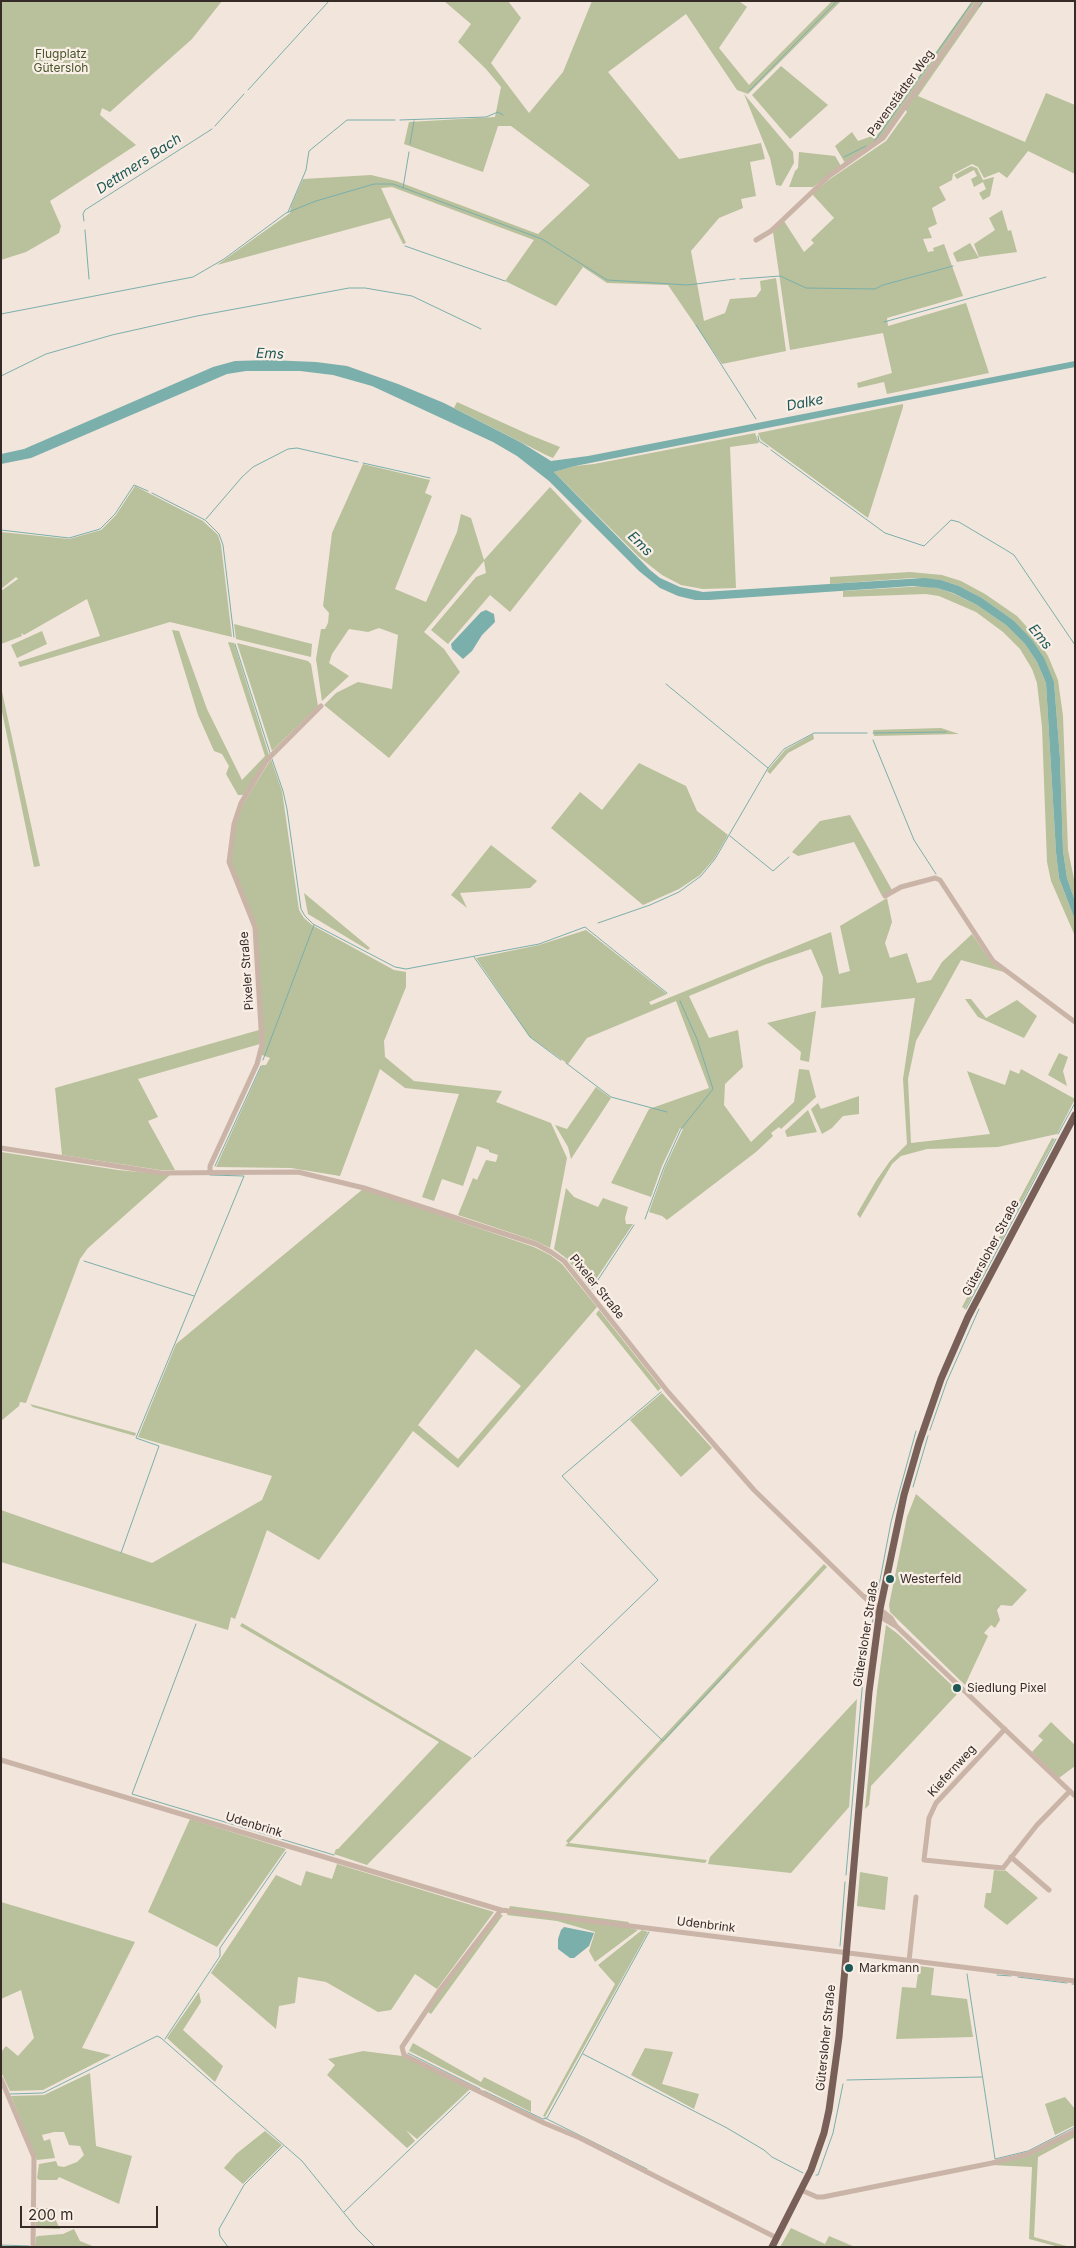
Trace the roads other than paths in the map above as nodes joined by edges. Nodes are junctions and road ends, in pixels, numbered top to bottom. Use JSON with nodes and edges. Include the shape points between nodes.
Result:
{"nodes":[{"id":1,"x":979,"y":1,"type":"edge"},
{"id":2,"x":756,"y":240,"type":"dead end"},
{"id":3,"x":321,"y":706,"type":"dead end"},
{"id":4,"x":885,"y":896,"type":"dead end"},
{"id":5,"x":1075,"y":1022,"type":"edge"},
{"id":6,"x":1075,"y":1115,"type":"edge"},
{"id":7,"x":1,"y":1148,"type":"edge"},
{"id":8,"x":210,"y":1171,"type":"junction"},
{"id":9,"x":880,"y":1612,"type":"junction"},
{"id":10,"x":1004,"y":1729,"type":"junction"},
{"id":11,"x":1,"y":1760,"type":"edge"},
{"id":12,"x":1070,"y":1792,"type":"junction"},
{"id":13,"x":1075,"y":1796,"type":"edge"},
{"id":14,"x":1011,"y":1857,"type":"junction"},
{"id":15,"x":1049,"y":1890,"type":"dead end"},
{"id":16,"x":916,"y":1897,"type":"dead end"},
{"id":17,"x":501,"y":1910,"type":"junction"},
{"id":18,"x":846,"y":1953,"type":"junction"},
{"id":19,"x":909,"y":1961,"type":"junction"},
{"id":20,"x":1075,"y":1981,"type":"edge"},
{"id":21,"x":1,"y":2078,"type":"edge"},
{"id":22,"x":1075,"y":2131,"type":"edge"},
{"id":23,"x":802,"y":2190,"type":"junction"},
{"id":24,"x":777,"y":2238,"type":"junction"},
{"id":25,"x":33,"y":2247,"type":"edge"},
{"id":26,"x":772,"y":2247,"type":"edge"}],
"edges":[{"from":1,"to":2,"type":"street","name":"Pavenstädter Weg","via":[[883,138],[829,176],[771,231]]},
{"from":3,"to":8,"type":"street","name":"Pixeler Straße","via":[[268,760],[241,803],[234,824],[229,862],[255,927],[262,1045],[257,1064]]},
{"from":4,"to":5,"type":"street","via":[[916,883],[935,878],[940,880],[993,961]]},
{"from":6,"to":9,"type":"main road","name":"Gütersloher Straße","via":[[974,1304],[941,1379],[904,1495]]},
{"from":7,"to":8,"type":"street","name":"Pixeler Straße","via":[[161,1173]]},
{"from":8,"to":9,"type":"street","name":"Pixeler Straße","via":[[291,1171],[337,1180],[536,1244],[552,1252],[564,1261],[668,1392],[742,1476]]},
{"from":9,"to":10,"type":"street"},
{"from":9,"to":18,"type":"main road","name":"Gütersloher Straße","via":[[866,1720]]},
{"from":10,"to":12,"type":"street"},
{"from":10,"to":14,"type":"street","name":"Kiefernweg","via":[[936,1803],[929,1818],[924,1860],[1000,1869]]},
{"from":11,"to":17,"type":"street","name":"Udenbrink"},
{"from":12,"to":13,"type":"street"},
{"from":12,"to":14,"type":"street","name":"Kiefernweg"},
{"from":14,"to":15,"type":"street"},
{"from":16,"to":19,"type":"street"},
{"from":17,"to":18,"type":"street","name":"Udenbrink"},
{"from":17,"to":24,"type":"street","via":[[440,1990],[402,2047],[402,2052]]},
{"from":18,"to":19,"type":"street","name":"Udenbrink"},
{"from":18,"to":23,"type":"main road","name":"Gütersloher Straße","via":[[829,2110],[817,2154]]},
{"from":19,"to":20,"type":"street","name":"Udenbrink"},
{"from":21,"to":25,"type":"street","via":[[35,2164]]},
{"from":22,"to":23,"type":"street","via":[[1028,2154],[992,2163],[823,2197]]},
{"from":23,"to":24,"type":"main road","name":"Gütersloher Straße"},
{"from":24,"to":26,"type":"main road","name":"Gütersloher Straße"}]}
